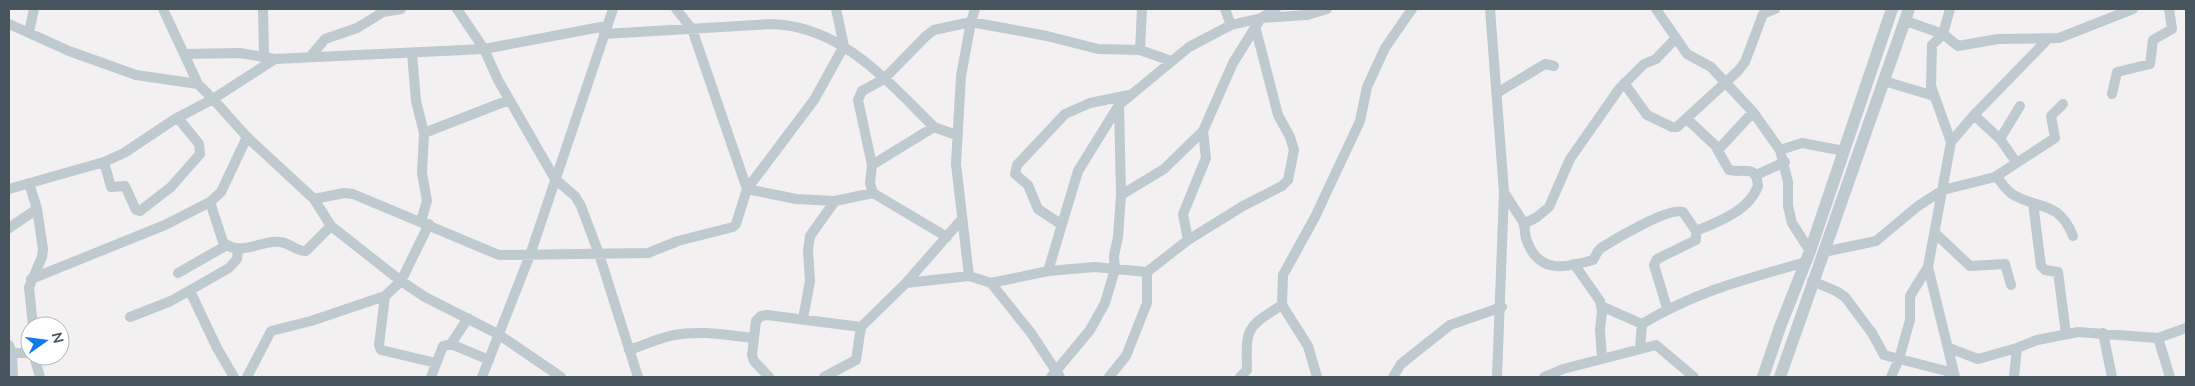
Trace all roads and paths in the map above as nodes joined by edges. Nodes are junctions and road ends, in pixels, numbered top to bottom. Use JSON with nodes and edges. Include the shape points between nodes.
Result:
{"nodes":[{"id":1,"x":34,"y":9,"type":"edge"},
{"id":2,"x":264,"y":9,"type":"edge"},
{"id":3,"x":401,"y":9,"type":"edge"},
{"id":4,"x":457,"y":9,"type":"edge"},
{"id":5,"x":614,"y":9,"type":"edge"},
{"id":6,"x":676,"y":9,"type":"edge"},
{"id":7,"x":836,"y":9,"type":"edge"},
{"id":8,"x":975,"y":9,"type":"edge"},
{"id":9,"x":1142,"y":9,"type":"edge"},
{"id":10,"x":1225,"y":9,"type":"edge"},
{"id":11,"x":1276,"y":9,"type":"edge"},
{"id":12,"x":1327,"y":9,"type":"edge"},
{"id":13,"x":1412,"y":9,"type":"edge"},
{"id":14,"x":1491,"y":9,"type":"edge"},
{"id":15,"x":1656,"y":9,"type":"edge"},
{"id":16,"x":1775,"y":9,"type":"edge"},
{"id":17,"x":1892,"y":9,"type":"edge"},
{"id":18,"x":1950,"y":9,"type":"edge"},
{"id":19,"x":2133,"y":9,"type":"edge"},
{"id":20,"x":2168,"y":9,"type":"edge"},
{"id":21,"x":165,"y":10,"type":"edge"},
{"id":22,"x":1908,"y":15,"type":"edge"},
{"id":23,"x":971,"y":22,"type":"junction"},
{"id":24,"x":1258,"y":22,"type":"junction"},
{"id":25,"x":9,"y":24,"type":"edge"},
{"id":26,"x":1231,"y":25,"type":"junction"},
{"id":27,"x":692,"y":29,"type":"junction"},
{"id":28,"x":605,"y":30,"type":"junction"},
{"id":29,"x":29,"y":32,"type":"junction"},
{"id":30,"x":1943,"y":34,"type":"junction"},
{"id":31,"x":1676,"y":38,"type":"junction"},
{"id":32,"x":2048,"y":38,"type":"junction"},
{"id":33,"x":844,"y":46,"type":"junction"},
{"id":34,"x":484,"y":49,"type":"junction"},
{"id":35,"x":1140,"y":50,"type":"junction"},
{"id":36,"x":412,"y":52,"type":"junction"},
{"id":37,"x":185,"y":54,"type":"junction"},
{"id":38,"x":264,"y":56,"type":"junction"},
{"id":39,"x":310,"y":57,"type":"junction"},
{"id":40,"x":275,"y":59,"type":"junction"},
{"id":41,"x":1171,"y":61,"type":"junction"},
{"id":42,"x":1554,"y":66,"type":"dead end"},
{"id":43,"x":884,"y":79,"type":"junction"},
{"id":44,"x":1884,"y":81,"type":"junction"},
{"id":45,"x":1624,"y":83,"type":"junction"},
{"id":46,"x":198,"y":84,"type":"junction"},
{"id":47,"x":1726,"y":84,"type":"junction"},
{"id":48,"x":1132,"y":94,"type":"junction"},
{"id":49,"x":1497,"y":94,"type":"junction"},
{"id":50,"x":2112,"y":94,"type":"dead end"},
{"id":51,"x":1934,"y":96,"type":"junction"},
{"id":52,"x":213,"y":99,"type":"junction"},
{"id":53,"x":510,"y":100,"type":"junction"},
{"id":54,"x":2063,"y":104,"type":"dead end"},
{"id":55,"x":1119,"y":105,"type":"junction"},
{"id":56,"x":2020,"y":106,"type":"dead end"},
{"id":57,"x":1753,"y":112,"type":"junction"},
{"id":58,"x":1974,"y":115,"type":"junction"},
{"id":59,"x":178,"y":118,"type":"junction"},
{"id":60,"x":1687,"y":119,"type":"junction"},
{"id":61,"x":934,"y":127,"type":"junction"},
{"id":62,"x":1203,"y":131,"type":"junction"},
{"id":63,"x":424,"y":133,"type":"junction"},
{"id":64,"x":956,"y":135,"type":"junction"},
{"id":65,"x":247,"y":137,"type":"junction"},
{"id":66,"x":2000,"y":139,"type":"junction"},
{"id":67,"x":1951,"y":142,"type":"junction"},
{"id":68,"x":1717,"y":149,"type":"junction"},
{"id":69,"x":1780,"y":150,"type":"junction"},
{"id":70,"x":1844,"y":151,"type":"junction"},
{"id":71,"x":104,"y":162,"type":"junction"},
{"id":72,"x":1785,"y":162,"type":"junction"},
{"id":73,"x":2016,"y":162,"type":"junction"},
{"id":74,"x":872,"y":165,"type":"junction"},
{"id":75,"x":1756,"y":176,"type":"junction"},
{"id":76,"x":1996,"y":176,"type":"junction"},
{"id":77,"x":555,"y":179,"type":"junction"},
{"id":78,"x":29,"y":183,"type":"junction"},
{"id":79,"x":9,"y":189,"type":"edge"},
{"id":80,"x":747,"y":189,"type":"junction"},
{"id":81,"x":1944,"y":190,"type":"junction"},
{"id":82,"x":1504,"y":192,"type":"junction"},
{"id":83,"x":873,"y":193,"type":"junction"},
{"id":84,"x":1121,"y":195,"type":"junction"},
{"id":85,"x":314,"y":199,"type":"junction"},
{"id":86,"x":835,"y":201,"type":"junction"},
{"id":87,"x":210,"y":202,"type":"junction"},
{"id":88,"x":2033,"y":203,"type":"junction"},
{"id":89,"x":37,"y":209,"type":"junction"},
{"id":90,"x":962,"y":219,"type":"junction"},
{"id":91,"x":425,"y":223,"type":"junction"},
{"id":92,"x":1524,"y":224,"type":"junction"},
{"id":93,"x":1062,"y":225,"type":"junction"},
{"id":94,"x":331,"y":226,"type":"junction"},
{"id":95,"x":9,"y":228,"type":"edge"},
{"id":96,"x":1696,"y":231,"type":"junction"},
{"id":97,"x":1936,"y":234,"type":"junction"},
{"id":98,"x":2073,"y":236,"type":"dead end"},
{"id":99,"x":947,"y":237,"type":"junction"},
{"id":100,"x":1188,"y":240,"type":"junction"},
{"id":101,"x":226,"y":245,"type":"junction"},
{"id":102,"x":238,"y":248,"type":"junction"},
{"id":103,"x":1824,"y":252,"type":"junction"},
{"id":104,"x":599,"y":254,"type":"junction"},
{"id":105,"x":530,"y":255,"type":"junction"},
{"id":106,"x":1808,"y":256,"type":"junction"},
{"id":107,"x":1574,"y":264,"type":"junction"},
{"id":108,"x":1928,"y":266,"type":"junction"},
{"id":109,"x":1116,"y":270,"type":"junction"},
{"id":110,"x":1048,"y":271,"type":"junction"},
{"id":111,"x":1147,"y":272,"type":"junction"},
{"id":112,"x":178,"y":274,"type":"dead end"},
{"id":113,"x":969,"y":276,"type":"junction"},
{"id":114,"x":32,"y":279,"type":"junction"},
{"id":115,"x":401,"y":281,"type":"junction"},
{"id":116,"x":1812,"y":281,"type":"junction"},
{"id":117,"x":906,"y":283,"type":"junction"},
{"id":118,"x":991,"y":283,"type":"junction"},
{"id":119,"x":2010,"y":286,"type":"dead end"},
{"id":120,"x":190,"y":291,"type":"junction"},
{"id":121,"x":384,"y":296,"type":"junction"},
{"id":122,"x":1282,"y":305,"type":"junction"},
{"id":123,"x":1602,"y":306,"type":"junction"},
{"id":124,"x":1502,"y":307,"type":"junction"},
{"id":125,"x":1667,"y":308,"type":"junction"},
{"id":126,"x":32,"y":316,"type":"edge"},
{"id":127,"x":130,"y":317,"type":"dead end"},
{"id":128,"x":468,"y":318,"type":"junction"},
{"id":129,"x":803,"y":319,"type":"junction"},
{"id":130,"x":1642,"y":324,"type":"junction"},
{"id":131,"x":861,"y":326,"type":"junction"},
{"id":132,"x":2186,"y":328,"type":"edge"},
{"id":133,"x":2103,"y":333,"type":"junction"},
{"id":134,"x":498,"y":334,"type":"junction"},
{"id":135,"x":2066,"y":334,"type":"junction"},
{"id":136,"x":753,"y":338,"type":"junction"},
{"id":137,"x":2158,"y":338,"type":"junction"},
{"id":138,"x":451,"y":344,"type":"junction"},
{"id":139,"x":1640,"y":348,"type":"junction"},
{"id":140,"x":1950,"y":348,"type":"junction"},
{"id":141,"x":2017,"y":348,"type":"junction"},
{"id":142,"x":10,"y":349,"type":"edge"},
{"id":143,"x":629,"y":350,"type":"junction"},
{"id":144,"x":1602,"y":359,"type":"junction"},
{"id":145,"x":1899,"y":359,"type":"junction"},
{"id":146,"x":488,"y":360,"type":"junction"},
{"id":147,"x":436,"y":363,"type":"junction"},
{"id":148,"x":1055,"y":375,"type":"edge"},
{"id":149,"x":1955,"y":375,"type":"edge"},
{"id":150,"x":1549,"y":376,"type":"edge"},
{"id":151,"x":13,"y":377,"type":"edge"},
{"id":152,"x":234,"y":377,"type":"edge"},
{"id":153,"x":247,"y":377,"type":"edge"},
{"id":154,"x":431,"y":377,"type":"edge"},
{"id":155,"x":482,"y":377,"type":"edge"},
{"id":156,"x":561,"y":377,"type":"edge"},
{"id":157,"x":638,"y":377,"type":"edge"},
{"id":158,"x":769,"y":377,"type":"edge"},
{"id":159,"x":824,"y":377,"type":"edge"},
{"id":160,"x":1109,"y":377,"type":"edge"},
{"id":161,"x":1240,"y":377,"type":"edge"},
{"id":162,"x":1317,"y":377,"type":"edge"},
{"id":163,"x":1393,"y":377,"type":"edge"},
{"id":164,"x":1497,"y":377,"type":"edge"},
{"id":165,"x":1694,"y":377,"type":"edge"},
{"id":166,"x":1763,"y":377,"type":"edge"},
{"id":167,"x":1780,"y":377,"type":"edge"},
{"id":168,"x":1891,"y":377,"type":"edge"},
{"id":169,"x":2014,"y":377,"type":"edge"},
{"id":170,"x":2112,"y":377,"type":"edge"},
{"id":171,"x":2170,"y":377,"type":"edge"}],
"edges":[{"from":1,"to":29,"type":"street"},
{"from":2,"to":38,"type":"street"},
{"from":3,"to":39,"type":"street","via":[[383,12],[357,28],[325,39]]},
{"from":4,"to":34,"type":"street"},
{"from":5,"to":28,"type":"street"},
{"from":6,"to":27,"type":"street"},
{"from":7,"to":33,"type":"street"},
{"from":8,"to":23,"type":"street"},
{"from":9,"to":35,"type":"street"},
{"from":10,"to":26,"type":"street"},
{"from":11,"to":24,"type":"street"},
{"from":12,"to":24,"type":"street"},
{"from":13,"to":122,"type":"street","via":[[1385,48],[1367,87],[1360,121],[1315,218],[1287,264],[1282,281]]},
{"from":14,"to":49,"type":"street"},
{"from":15,"to":31,"type":"street"},
{"from":16,"to":47,"type":"street","via":[[1762,14],[1745,62]]},
{"from":17,"to":70,"type":"street"},
{"from":18,"to":30,"type":"street"},
{"from":19,"to":32,"type":"street","via":[[2064,37]]},
{"from":20,"to":50,"type":"street","via":[[2172,29],[2153,40],[2150,64],[2117,72]]},
{"from":21,"to":37,"type":"street"},
{"from":22,"to":30,"type":"street"},
{"from":22,"to":44,"type":"street"},
{"from":23,"to":35,"type":"street","via":[[1098,49]]},
{"from":23,"to":43,"type":"street","via":[[934,30]]},
{"from":23,"to":64,"type":"street","via":[[960,76]]},
{"from":24,"to":26,"type":"street"},
{"from":24,"to":62,"type":"street","via":[[1233,63]]},
{"from":24,"to":100,"type":"street","via":[[1278,115],[1294,150],[1288,180]]},
{"from":25,"to":29,"type":"street"},
{"from":26,"to":41,"type":"street","via":[[1188,47]]},
{"from":27,"to":28,"type":"street"},
{"from":27,"to":33,"type":"street","via":[[782,24],[818,33]]},
{"from":27,"to":80,"type":"street"},
{"from":28,"to":34,"type":"street"},
{"from":28,"to":77,"type":"street"},
{"from":29,"to":46,"type":"street","via":[[69,51],[136,75]]},
{"from":30,"to":32,"type":"street","via":[[1958,46],[1998,39]]},
{"from":30,"to":51,"type":"street","via":[[1932,45]]},
{"from":31,"to":45,"type":"street","via":[[1656,59],[1644,64]]},
{"from":31,"to":47,"type":"street","via":[[1687,54],[1709,66]]},
{"from":32,"to":58,"type":"street"},
{"from":33,"to":43,"type":"street","via":[[872,65]]},
{"from":33,"to":80,"type":"street","via":[[814,100]]},
{"from":34,"to":36,"type":"street"},
{"from":34,"to":53,"type":"street"},
{"from":35,"to":41,"type":"street"},
{"from":36,"to":39,"type":"street"},
{"from":36,"to":63,"type":"street","via":[[416,101]]},
{"from":37,"to":38,"type":"street"},
{"from":37,"to":46,"type":"street"},
{"from":38,"to":40,"type":"street"},
{"from":39,"to":40,"type":"street"},
{"from":40,"to":52,"type":"street"},
{"from":41,"to":48,"type":"street"},
{"from":42,"to":49,"type":"street","via":[[1545,64]]},
{"from":43,"to":61,"type":"street"},
{"from":43,"to":74,"type":"street","via":[[862,91],[858,100]]},
{"from":44,"to":51,"type":"street"},
{"from":44,"to":103,"type":"street"},
{"from":45,"to":60,"type":"street","via":[[1647,115],[1672,127],[1680,126]]},
{"from":45,"to":92,"type":"street","via":[[1586,132],[1549,207]]},
{"from":46,"to":52,"type":"street"},
{"from":47,"to":57,"type":"street"},
{"from":47,"to":60,"type":"street"},
{"from":48,"to":55,"type":"street"},
{"from":48,"to":93,"type":"street","via":[[1090,103],[1065,114],[1017,166],[1015,174],[1028,185],[1038,209]]},
{"from":49,"to":82,"type":"street"},
{"from":51,"to":67,"type":"street"},
{"from":52,"to":59,"type":"street"},
{"from":52,"to":65,"type":"street"},
{"from":53,"to":63,"type":"street"},
{"from":53,"to":77,"type":"street"},
{"from":54,"to":73,"type":"street","via":[[2051,116],[2055,138]]},
{"from":55,"to":84,"type":"street"},
{"from":55,"to":93,"type":"street","via":[[1078,171]]},
{"from":56,"to":66,"type":"street"},
{"from":57,"to":68,"type":"street","via":[[1721,149]]},
{"from":57,"to":69,"type":"street"},
{"from":58,"to":66,"type":"street"},
{"from":58,"to":67,"type":"street"},
{"from":59,"to":71,"type":"street"},
{"from":59,"to":71,"type":"street","via":[[199,144],[200,154],[171,187],[140,211],[136,210],[125,186],[111,187]]},
{"from":60,"to":68,"type":"street"},
{"from":61,"to":64,"type":"street"},
{"from":61,"to":74,"type":"street"},
{"from":62,"to":84,"type":"street","via":[[1164,169]]},
{"from":62,"to":100,"type":"street","via":[[1206,158],[1182,214]]},
{"from":63,"to":91,"type":"street"},
{"from":64,"to":90,"type":"street"},
{"from":65,"to":85,"type":"street"},
{"from":65,"to":87,"type":"street","via":[[221,192]]},
{"from":66,"to":73,"type":"street"},
{"from":67,"to":81,"type":"street"},
{"from":68,"to":75,"type":"street","via":[[1729,170],[1745,169]]},
{"from":69,"to":70,"type":"street","via":[[1802,143]]},
{"from":69,"to":72,"type":"street"},
{"from":70,"to":106,"type":"street"},
{"from":71,"to":78,"type":"street"},
{"from":72,"to":75,"type":"street"},
{"from":72,"to":106,"type":"street","via":[[1790,216]]},
{"from":73,"to":76,"type":"street"},
{"from":74,"to":83,"type":"street","via":[[870,183]]},
{"from":75,"to":96,"type":"street","via":[[1758,186],[1748,201],[1729,216]]},
{"from":76,"to":81,"type":"street"},
{"from":76,"to":88,"type":"street","via":[[2010,193]]},
{"from":77,"to":104,"type":"street","via":[[575,196]]},
{"from":77,"to":105,"type":"street"},
{"from":78,"to":79,"type":"street"},
{"from":78,"to":89,"type":"street"},
{"from":80,"to":86,"type":"street","via":[[796,199]]},
{"from":80,"to":104,"type":"street","via":[[733,227],[678,241],[648,253]]},
{"from":81,"to":97,"type":"street"},
{"from":81,"to":103,"type":"street","via":[[1918,206],[1876,241]]},
{"from":82,"to":92,"type":"street"},
{"from":82,"to":124,"type":"street"},
{"from":83,"to":86,"type":"street"},
{"from":83,"to":99,"type":"street"},
{"from":84,"to":109,"type":"street","via":[[1114,256]]},
{"from":85,"to":91,"type":"street","via":[[354,194]]},
{"from":85,"to":94,"type":"street"},
{"from":86,"to":129,"type":"street","via":[[808,241],[810,281]]},
{"from":87,"to":101,"type":"street"},
{"from":87,"to":114,"type":"street","via":[[165,225]]},
{"from":88,"to":98,"type":"street","via":[[2052,208]]},
{"from":88,"to":135,"type":"street","via":[[2041,266],[2058,272]]},
{"from":89,"to":95,"type":"street"},
{"from":89,"to":114,"type":"street","via":[[42,257]]},
{"from":90,"to":99,"type":"street"},
{"from":90,"to":113,"type":"street"},
{"from":91,"to":105,"type":"street","via":[[498,255]]},
{"from":91,"to":115,"type":"street"},
{"from":92,"to":107,"type":"street","via":[[1527,243],[1541,262],[1555,268]]},
{"from":93,"to":110,"type":"street"},
{"from":94,"to":102,"type":"street","via":[[306,251],[282,242]]},
{"from":94,"to":115,"type":"street"},
{"from":96,"to":107,"type":"street","via":[[1683,212],[1673,212],[1608,244],[1593,260]]},
{"from":96,"to":125,"type":"street","via":[[1695,242],[1655,261]]},
{"from":97,"to":108,"type":"street"},
{"from":97,"to":119,"type":"street","via":[[1970,266],[2005,264]]},
{"from":99,"to":117,"type":"street"},
{"from":100,"to":111,"type":"street"},
{"from":101,"to":102,"type":"street"},
{"from":101,"to":112,"type":"street"},
{"from":102,"to":120,"type":"street","via":[[233,266]]},
{"from":103,"to":116,"type":"street"},
{"from":104,"to":105,"type":"street"},
{"from":104,"to":143,"type":"street"},
{"from":105,"to":134,"type":"street"},
{"from":106,"to":125,"type":"street","via":[[1703,292]]},
{"from":106,"to":166,"type":"street"},
{"from":107,"to":123,"type":"street"},
{"from":108,"to":140,"type":"street"},
{"from":108,"to":145,"type":"street","via":[[1910,296],[1910,320]]},
{"from":109,"to":110,"type":"street","via":[[1095,267]]},
{"from":109,"to":111,"type":"street"},
{"from":109,"to":148,"type":"street","via":[[1098,317]]},
{"from":110,"to":118,"type":"street"},
{"from":111,"to":160,"type":"street","via":[[1147,303],[1126,356]]},
{"from":113,"to":117,"type":"street"},
{"from":113,"to":118,"type":"street"},
{"from":114,"to":126,"type":"street","via":[[29,287]]},
{"from":115,"to":121,"type":"street"},
{"from":115,"to":128,"type":"street"},
{"from":116,"to":145,"type":"street","via":[[1841,294],[1872,333],[1883,354]]},
{"from":116,"to":167,"type":"street"},
{"from":117,"to":131,"type":"street"},
{"from":118,"to":148,"type":"street","via":[[1031,334]]},
{"from":120,"to":127,"type":"street"},
{"from":120,"to":152,"type":"street"},
{"from":121,"to":147,"type":"street","via":[[381,350]]},
{"from":121,"to":153,"type":"street","via":[[271,331]]},
{"from":122,"to":161,"type":"street","via":[[1248,333],[1245,344],[1247,370]]},
{"from":122,"to":162,"type":"street","via":[[1308,346]]},
{"from":123,"to":130,"type":"street"},
{"from":123,"to":144,"type":"street"},
{"from":124,"to":163,"type":"street","via":[[1450,325],[1401,364]]},
{"from":124,"to":164,"type":"street"},
{"from":125,"to":130,"type":"street"},
{"from":128,"to":134,"type":"street"},
{"from":128,"to":138,"type":"street"},
{"from":129,"to":131,"type":"street"},
{"from":129,"to":136,"type":"street","via":[[761,316],[756,321]]},
{"from":130,"to":139,"type":"street"},
{"from":131,"to":159,"type":"street","via":[[856,360]]},
{"from":132,"to":137,"type":"street"},
{"from":133,"to":135,"type":"street"},
{"from":133,"to":137,"type":"street"},
{"from":133,"to":170,"type":"street"},
{"from":134,"to":146,"type":"street"},
{"from":134,"to":156,"type":"street"},
{"from":135,"to":141,"type":"street"},
{"from":136,"to":143,"type":"street","via":[[717,333],[686,334]]},
{"from":136,"to":158,"type":"street","via":[[752,358]]},
{"from":137,"to":171,"type":"street"},
{"from":138,"to":146,"type":"street"},
{"from":138,"to":147,"type":"street","via":[[443,346]]},
{"from":139,"to":144,"type":"street"},
{"from":139,"to":165,"type":"street","via":[[1660,346]]},
{"from":140,"to":141,"type":"street","via":[[1977,359]]},
{"from":140,"to":149,"type":"street"},
{"from":141,"to":169,"type":"street"},
{"from":142,"to":151,"type":"street"},
{"from":143,"to":157,"type":"street"},
{"from":144,"to":150,"type":"street"},
{"from":145,"to":149,"type":"street"},
{"from":145,"to":168,"type":"street"},
{"from":146,"to":155,"type":"street"},
{"from":147,"to":154,"type":"street"}]}
